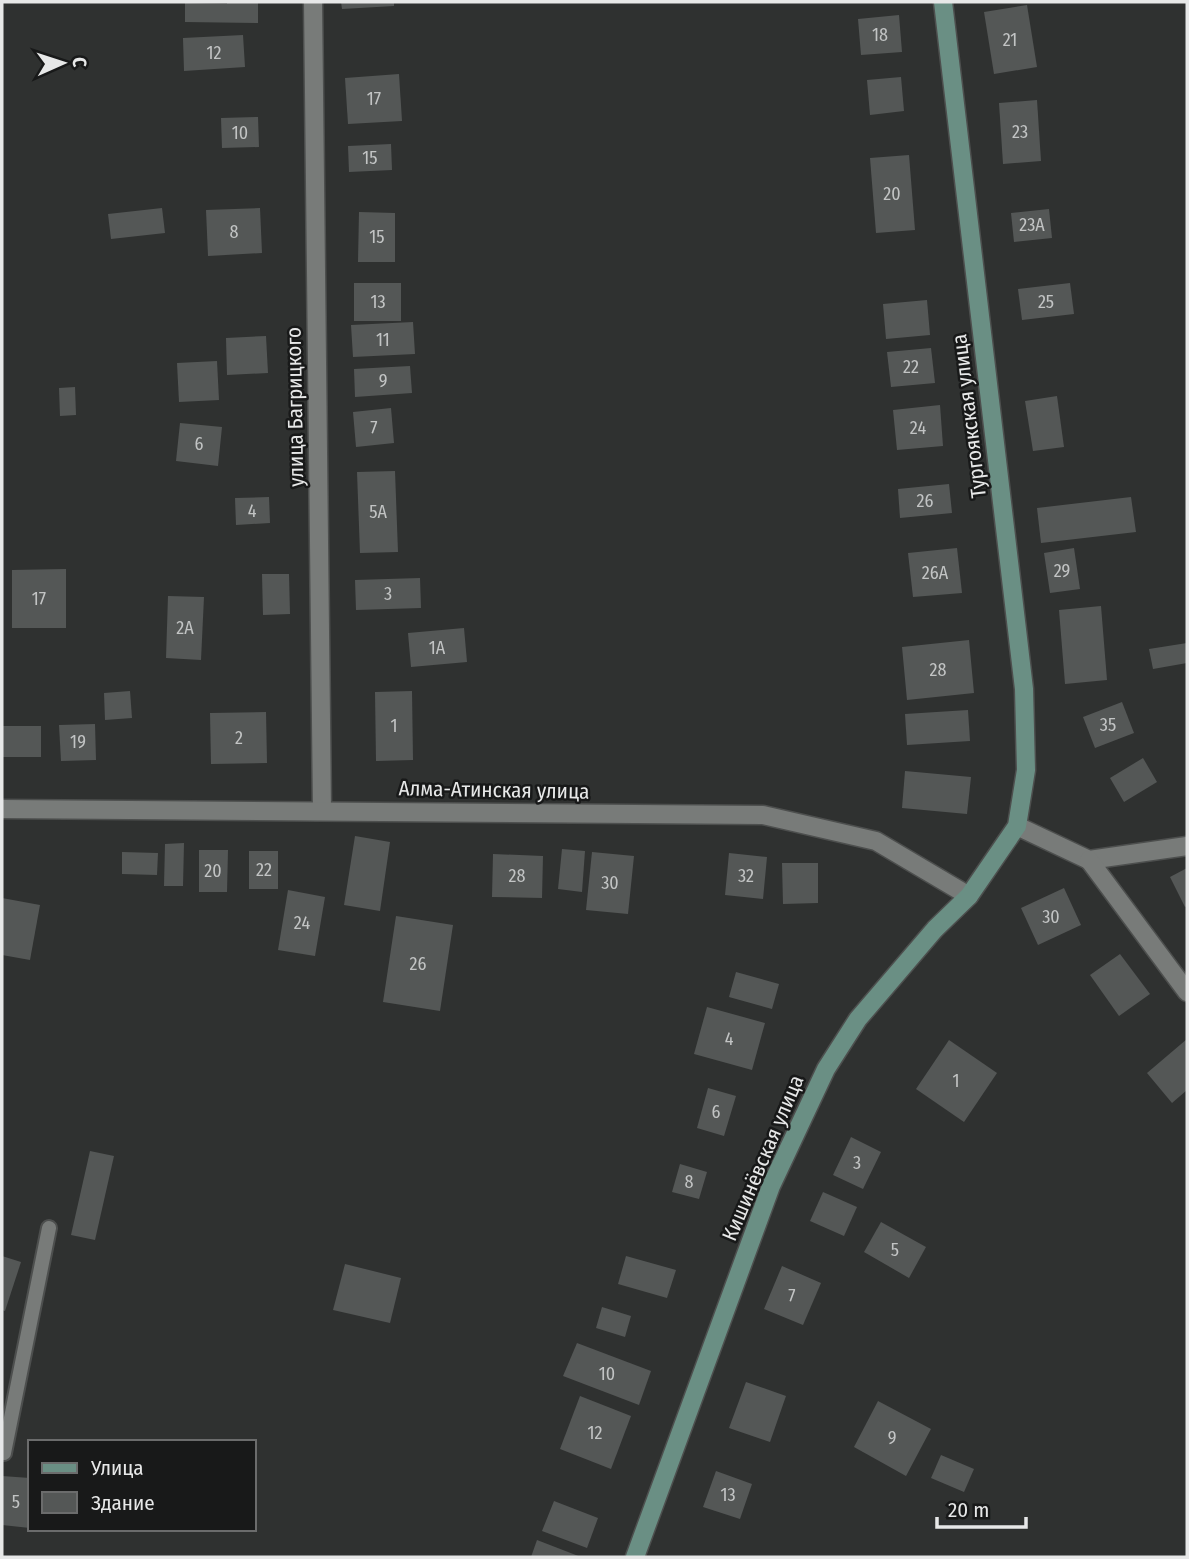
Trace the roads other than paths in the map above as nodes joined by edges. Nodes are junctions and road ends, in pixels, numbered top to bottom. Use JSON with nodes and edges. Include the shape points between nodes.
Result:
{"nodes":[{"id":1,"x":313,"y":2,"type":"edge"},
{"id":2,"x":943,"y":2,"type":"edge"},
{"id":3,"x":2,"y":809,"type":"edge"},
{"id":4,"x":322,"y":811,"type":"junction"},
{"id":5,"x":1017,"y":826,"type":"junction"},
{"id":6,"x":1187,"y":846,"type":"edge"},
{"id":7,"x":1089,"y":860,"type":"junction"},
{"id":8,"x":969,"y":896,"type":"junction"},
{"id":9,"x":1187,"y":992,"type":"edge"},
{"id":10,"x":48,"y":1228,"type":"dead end"},
{"id":11,"x":2,"y":1452,"type":"edge"},
{"id":12,"x":635,"y":1557,"type":"edge"}],
"edges":[{"from":1,"to":4,"type":"street","name":"улица Багрицкого"},
{"from":2,"to":5,"type":"main road","name":"Тургоякская улица","via":[[1024,689],[1026,771]]},
{"from":3,"to":4,"type":"street","name":"Алма-Атинская улица"},
{"from":4,"to":8,"type":"street","name":"Алма-Атинская улица","via":[[763,816],[876,841]]},
{"from":5,"to":7,"type":"street"},
{"from":5,"to":8,"type":"main road","name":"Кишинёвская улица"},
{"from":6,"to":7,"type":"street"},
{"from":7,"to":9,"type":"street"},
{"from":8,"to":12,"type":"main road","name":"Кишинёвская улица","via":[[858,1019],[826,1069],[771,1186]]},
{"from":10,"to":11,"type":"lane"}]}
